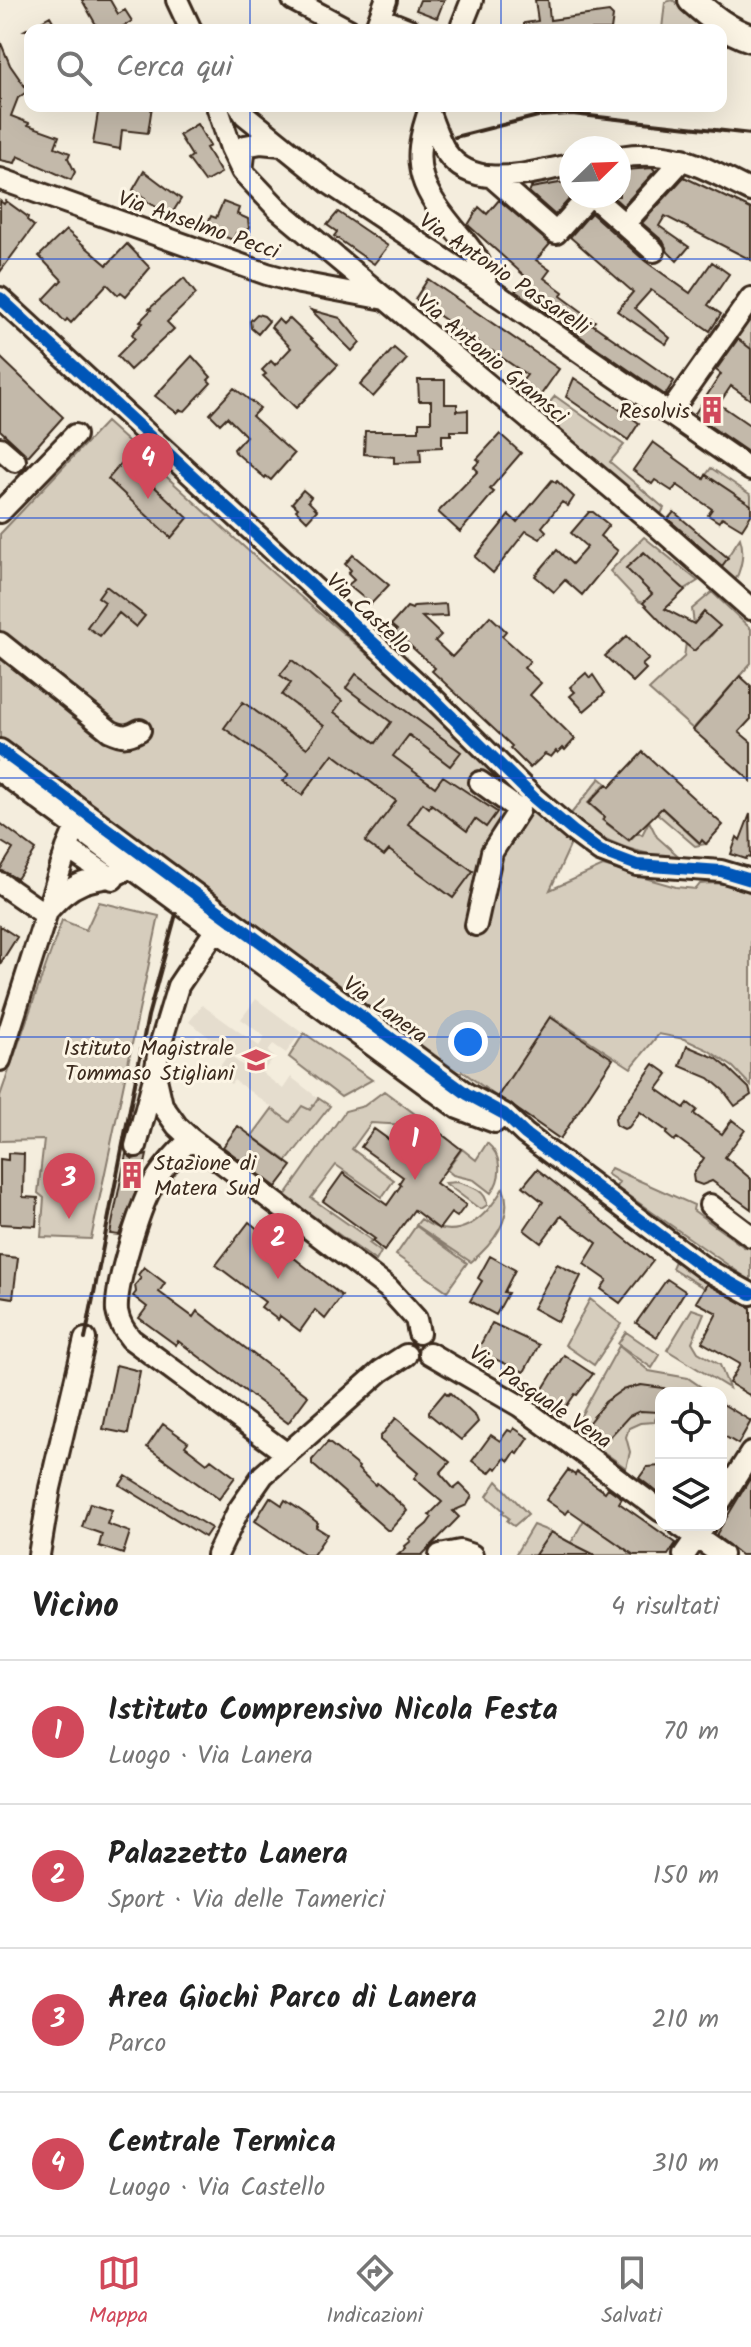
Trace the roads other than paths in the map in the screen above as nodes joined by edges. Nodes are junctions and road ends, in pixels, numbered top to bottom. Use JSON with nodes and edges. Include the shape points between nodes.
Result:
{"nodes":[{"id":1,"x":177,"y":0,"type":"edge"},
{"id":2,"x":293,"y":0,"type":"edge"},
{"id":3,"x":472,"y":0,"type":"edge"},
{"id":4,"x":692,"y":0,"type":"edge"},
{"id":5,"x":188,"y":24,"type":"edge"},
{"id":6,"x":338,"y":24,"type":"edge"},
{"id":7,"x":462,"y":24,"type":"edge"},
{"id":8,"x":721,"y":24,"type":"edge"},
{"id":9,"x":727,"y":27,"type":"edge"},
{"id":10,"x":751,"y":38,"type":"edge"},
{"id":11,"x":219,"y":112,"type":"edge"},
{"id":12,"x":240,"y":112,"type":"edge"},
{"id":13,"x":242,"y":112,"type":"edge"},
{"id":14,"x":244,"y":112,"type":"edge"},
{"id":15,"x":429,"y":112,"type":"edge"},
{"id":16,"x":431,"y":112,"type":"edge"},
{"id":17,"x":224,"y":128,"type":"junction"},
{"id":18,"x":281,"y":145,"type":"junction"},
{"id":19,"x":245,"y":146,"type":"junction"},
{"id":20,"x":631,"y":157,"type":"edge"},
{"id":21,"x":683,"y":159,"type":"junction"},
{"id":22,"x":559,"y":167,"type":"edge"},
{"id":23,"x":242,"y":171,"type":"junction"},
{"id":24,"x":492,"y":177,"type":"junction"},
{"id":25,"x":0,"y":179,"type":"edge"},
{"id":26,"x":751,"y":191,"type":"edge"},
{"id":27,"x":579,"y":208,"type":"edge"},
{"id":28,"x":605,"y":208,"type":"edge"},
{"id":29,"x":624,"y":224,"type":"junction"},
{"id":30,"x":654,"y":251,"type":"dead end"},
{"id":31,"x":486,"y":287,"type":"junction"},
{"id":32,"x":0,"y":298,"type":"edge"},
{"id":33,"x":751,"y":298,"type":"edge"},
{"id":34,"x":386,"y":299,"type":"junction"},
{"id":35,"x":669,"y":414,"type":"junction"},
{"id":36,"x":75,"y":435,"type":"dead end"},
{"id":37,"x":751,"y":470,"type":"edge"},
{"id":38,"x":0,"y":512,"type":"edge"},
{"id":39,"x":751,"y":609,"type":"edge"},
{"id":40,"x":0,"y":643,"type":"edge"},
{"id":41,"x":140,"y":730,"type":"dead end"},
{"id":42,"x":0,"y":750,"type":"edge"},
{"id":43,"x":0,"y":771,"type":"edge"},
{"id":44,"x":480,"y":782,"type":"dead end"},
{"id":45,"x":85,"y":823,"type":"junction"},
{"id":46,"x":67,"y":848,"type":"junction"},
{"id":47,"x":132,"y":857,"type":"junction"},
{"id":48,"x":108,"y":878,"type":"junction"},
{"id":49,"x":751,"y":880,"type":"edge"},
{"id":50,"x":0,"y":883,"type":"edge"},
{"id":51,"x":167,"y":894,"type":"junction"},
{"id":52,"x":47,"y":913,"type":"junction"},
{"id":53,"x":220,"y":923,"type":"junction"},
{"id":54,"x":476,"y":925,"type":"dead end"},
{"id":55,"x":0,"y":1059,"type":"edge"},
{"id":56,"x":155,"y":1074,"type":"junction"},
{"id":57,"x":191,"y":1139,"type":"junction"},
{"id":58,"x":136,"y":1146,"type":"dead end"},
{"id":59,"x":710,"y":1205,"type":"dead end"},
{"id":60,"x":751,"y":1236,"type":"edge"},
{"id":61,"x":751,"y":1294,"type":"edge"},
{"id":62,"x":419,"y":1333,"type":"junction"},
{"id":63,"x":85,"y":1339,"type":"dead end"},
{"id":64,"x":429,"y":1353,"type":"junction"},
{"id":65,"x":406,"y":1355,"type":"junction"},
{"id":66,"x":751,"y":1453,"type":"edge"},
{"id":67,"x":287,"y":1454,"type":"junction"},
{"id":68,"x":727,"y":1491,"type":"edge"},
{"id":69,"x":655,"y":1507,"type":"edge"},
{"id":70,"x":695,"y":1539,"type":"edge"},
{"id":71,"x":39,"y":1555,"type":"edge"},
{"id":72,"x":217,"y":1555,"type":"edge"},
{"id":73,"x":440,"y":1555,"type":"edge"},
{"id":74,"x":472,"y":1555,"type":"edge"},
{"id":75,"x":722,"y":1555,"type":"edge"}],
"edges":[{"from":1,"to":5,"type":"street"},
{"from":2,"to":6,"type":"street"},
{"from":3,"to":7,"type":"street"},
{"from":4,"to":8,"type":"main road"},
{"from":9,"to":10,"type":"main road"},
{"from":11,"to":17,"type":"street","name":"Via Antonio Gramsci"},
{"from":12,"to":17,"type":"street"},
{"from":13,"to":19,"type":"street"},
{"from":14,"to":18,"type":"street","name":"Via Antonio Passarelli"},
{"from":15,"to":31,"type":"street","via":[[420,138],[419,173],[435,206],[476,255]]},
{"from":16,"to":24,"type":"street","via":[[453,161],[467,172]]},
{"from":17,"to":23,"type":"street","name":"Via Antonio Gramsci"},
{"from":18,"to":19,"type":"street"},
{"from":18,"to":31,"type":"street","name":"Via Antonio Passarelli"},
{"from":19,"to":23,"type":"street"},
{"from":20,"to":21,"type":"street","via":[[655,153]]},
{"from":21,"to":26,"type":"street"},
{"from":21,"to":29,"type":"street"},
{"from":22,"to":24,"type":"street"},
{"from":23,"to":34,"type":"street","name":"Via Antonio Gramsci","via":[[278,209]]},
{"from":24,"to":27,"type":"street","via":[[556,233]]},
{"from":25,"to":34,"type":"street","name":"Via Anselmo Pecci","via":[[267,274]]},
{"from":28,"to":29,"type":"street"},
{"from":29,"to":30,"type":"street"},
{"from":31,"to":35,"type":"street","name":"Via Antonio Passarelli"},
{"from":32,"to":49,"type":"street","name":"Via Castello","via":[[573,831],[600,851],[637,865],[721,871]]},
{"from":33,"to":35,"type":"street"},
{"from":34,"to":39,"type":"street","name":"Via Antonio Gramsci"},
{"from":35,"to":37,"type":"street","name":"Via Antonio Passarelli"},
{"from":36,"to":38,"type":"street"},
{"from":40,"to":41,"type":"street","via":[[110,731],[129,736]]},
{"from":42,"to":45,"type":"street","name":"Via Lanera"},
{"from":43,"to":45,"type":"street","name":"Via Lanera"},
{"from":44,"to":54,"type":"street","via":[[519,810],[492,852]]},
{"from":45,"to":46,"type":"street"},
{"from":45,"to":47,"type":"street","name":"Via Lanera"},
{"from":46,"to":48,"type":"street","name":"Via Lanera"},
{"from":46,"to":52,"type":"street"},
{"from":47,"to":48,"type":"street"},
{"from":47,"to":51,"type":"street","name":"Via Lanera"},
{"from":47,"to":53,"type":"street","name":"Via Lanera"},
{"from":48,"to":51,"type":"street","name":"Via Lanera"},
{"from":48,"to":52,"type":"street","via":[[65,893]]},
{"from":50,"to":52,"type":"street"},
{"from":51,"to":53,"type":"street","name":"Via Lanera"},
{"from":52,"to":55,"type":"street"},
{"from":53,"to":56,"type":"street","via":[[178,986]]},
{"from":53,"to":61,"type":"street","name":"Via Lanera","via":[[458,1108],[525,1134],[704,1268]]},
{"from":56,"to":57,"type":"street","via":[[162,1105]]},
{"from":56,"to":58,"type":"street"},
{"from":57,"to":62,"type":"street","via":[[388,1288],[416,1319]]},
{"from":57,"to":67,"type":"street","via":[[151,1187],[134,1231],[117,1309],[121,1326],[131,1339]]},
{"from":59,"to":60,"type":"street"},
{"from":62,"to":64,"type":"street","via":[[429,1341]]},
{"from":62,"to":65,"type":"street","via":[[404,1342]]},
{"from":63,"to":71,"type":"street"},
{"from":64,"to":65,"type":"street","via":[[418,1361]]},
{"from":64,"to":69,"type":"street","name":"Via Pasquale Vena","via":[[520,1406]]},
{"from":65,"to":67,"type":"street"},
{"from":66,"to":68,"type":"street"},
{"from":67,"to":72,"type":"street","via":[[263,1475],[238,1511]]},
{"from":70,"to":75,"type":"street"},
{"from":73,"to":74,"type":"street"}]}
